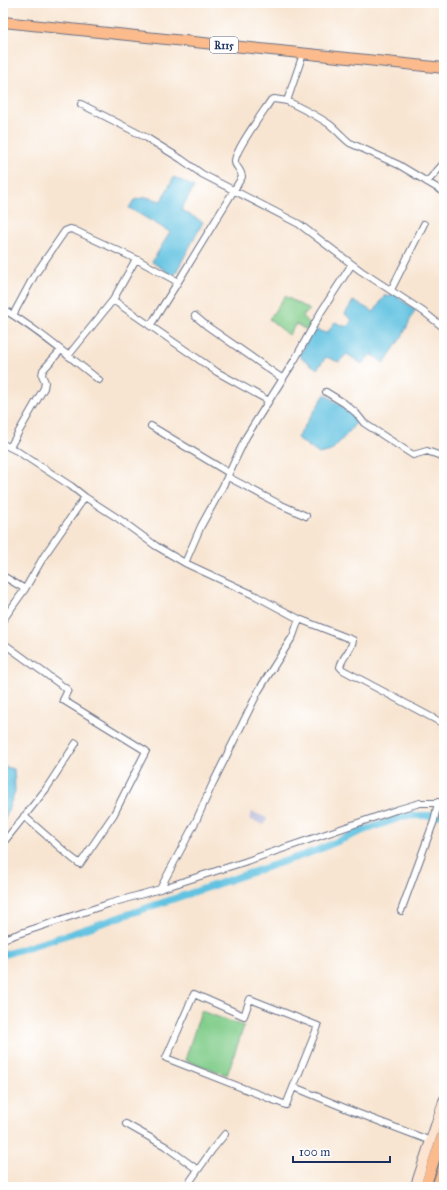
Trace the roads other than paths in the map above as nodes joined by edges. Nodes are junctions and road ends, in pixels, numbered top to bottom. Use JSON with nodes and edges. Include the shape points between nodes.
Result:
{"nodes":[{"id":1,"x":3,"y":22,"type":"edge"},
{"id":2,"x":303,"y":54,"type":"junction"},
{"id":3,"x":444,"y":68,"type":"edge"},
{"id":4,"x":287,"y":101,"type":"junction"},
{"id":5,"x":81,"y":104,"type":"dead end"},
{"id":6,"x":444,"y":163,"type":"edge"},
{"id":7,"x":427,"y":182,"type":"junction"},
{"id":8,"x":233,"y":190,"type":"junction"},
{"id":9,"x":444,"y":192,"type":"edge"},
{"id":10,"x":424,"y":224,"type":"dead end"},
{"id":11,"x":136,"y":259,"type":"junction"},
{"id":12,"x":352,"y":264,"type":"junction"},
{"id":13,"x":178,"y":282,"type":"junction"},
{"id":14,"x":391,"y":290,"type":"junction"},
{"id":15,"x":113,"y":300,"type":"junction"},
{"id":16,"x":3,"y":309,"type":"edge"},
{"id":17,"x":13,"y":315,"type":"junction"},
{"id":18,"x":195,"y":316,"type":"dead end"},
{"id":19,"x":150,"y":326,"type":"junction"},
{"id":20,"x":444,"y":328,"type":"edge"},
{"id":21,"x":61,"y":350,"type":"junction"},
{"id":22,"x":68,"y":356,"type":"junction"},
{"id":23,"x":283,"y":379,"type":"junction"},
{"id":24,"x":99,"y":380,"type":"dead end"},
{"id":25,"x":326,"y":392,"type":"dead end"},
{"id":26,"x":269,"y":401,"type":"junction"},
{"id":27,"x":151,"y":426,"type":"dead end"},
{"id":28,"x":3,"y":444,"type":"edge"},
{"id":29,"x":10,"y":447,"type":"junction"},
{"id":30,"x":444,"y":457,"type":"edge"},
{"id":31,"x":229,"y":475,"type":"junction"},
{"id":32,"x":85,"y":497,"type":"junction"},
{"id":33,"x":306,"y":516,"type":"dead end"},
{"id":34,"x":185,"y":563,"type":"junction"},
{"id":35,"x":3,"y":576,"type":"edge"},
{"id":36,"x":25,"y":589,"type":"junction"},
{"id":37,"x":299,"y":619,"type":"junction"},
{"id":38,"x":3,"y":620,"type":"edge"},
{"id":39,"x":3,"y":643,"type":"edge"},
{"id":40,"x":444,"y":724,"type":"edge"},
{"id":41,"x":76,"y":743,"type":"dead end"},
{"id":42,"x":440,"y":803,"type":"edge"},
{"id":43,"x":24,"y":816,"type":"junction"},
{"id":44,"x":3,"y":843,"type":"edge"},
{"id":45,"x":160,"y":889,"type":"junction"},
{"id":46,"x":401,"y":911,"type":"dead end"},
{"id":47,"x":3,"y":939,"type":"edge"},
{"id":48,"x":294,"y":1087,"type":"junction"},
{"id":49,"x":444,"y":1100,"type":"edge"},
{"id":50,"x":126,"y":1124,"type":"dead end"},
{"id":51,"x":444,"y":1131,"type":"edge"},
{"id":52,"x":225,"y":1134,"type":"dead end"},
{"id":53,"x":430,"y":1141,"type":"junction"},
{"id":54,"x":444,"y":1166,"type":"edge"},
{"id":55,"x":198,"y":1170,"type":"junction"},
{"id":56,"x":186,"y":1187,"type":"edge"},
{"id":57,"x":415,"y":1187,"type":"edge"},
{"id":58,"x":425,"y":1187,"type":"edge"},
{"id":59,"x":437,"y":1187,"type":"edge"}],
"edges":[{"from":1,"to":2,"type":"main road","number":"R115"},
{"from":2,"to":3,"type":"main road","number":"R115"},
{"from":2,"to":4,"type":"street"},
{"from":4,"to":7,"type":"street","via":[[327,123],[350,143],[399,165]]},
{"from":4,"to":8,"type":"street","via":[[274,98],[271,100],[247,137],[234,162],[242,177]]},
{"from":5,"to":8,"type":"street","via":[[147,138],[202,174]]},
{"from":6,"to":7,"type":"street"},
{"from":7,"to":9,"type":"street"},
{"from":8,"to":12,"type":"street","via":[[299,224]]},
{"from":8,"to":13,"type":"street"},
{"from":10,"to":14,"type":"street"},
{"from":11,"to":13,"type":"street"},
{"from":11,"to":15,"type":"street"},
{"from":11,"to":17,"type":"street","via":[[74,230],[65,231],[34,276]]},
{"from":12,"to":14,"type":"street"},
{"from":12,"to":23,"type":"street"},
{"from":13,"to":19,"type":"street"},
{"from":14,"to":20,"type":"street"},
{"from":15,"to":19,"type":"street"},
{"from":15,"to":22,"type":"street"},
{"from":16,"to":17,"type":"street"},
{"from":17,"to":21,"type":"street"},
{"from":18,"to":23,"type":"street"},
{"from":19,"to":26,"type":"street","via":[[217,372]]},
{"from":21,"to":22,"type":"street"},
{"from":21,"to":29,"type":"street","via":[[43,370],[44,388]]},
{"from":22,"to":24,"type":"street"},
{"from":23,"to":26,"type":"street"},
{"from":25,"to":30,"type":"street","via":[[356,413],[364,424],[413,455],[427,451]]},
{"from":26,"to":31,"type":"street","via":[[246,437]]},
{"from":27,"to":31,"type":"street"},
{"from":28,"to":29,"type":"street"},
{"from":29,"to":32,"type":"street"},
{"from":31,"to":33,"type":"street"},
{"from":31,"to":34,"type":"street","via":[[201,526]]},
{"from":32,"to":34,"type":"street"},
{"from":32,"to":36,"type":"street","via":[[44,556]]},
{"from":34,"to":37,"type":"street"},
{"from":35,"to":36,"type":"street"},
{"from":36,"to":38,"type":"street"},
{"from":37,"to":40,"type":"street","via":[[353,640],[341,662],[340,667],[343,670]]},
{"from":37,"to":45,"type":"street","via":[[292,636],[259,690]]},
{"from":39,"to":43,"type":"street","via":[[68,690],[63,700],[146,751],[114,814],[80,864]]},
{"from":41,"to":43,"type":"street","via":[[46,789]]},
{"from":42,"to":45,"type":"street","via":[[420,803],[396,810]]},
{"from":42,"to":46,"type":"street"},
{"from":43,"to":44,"type":"street"},
{"from":45,"to":47,"type":"street"},
{"from":48,"to":48,"type":"street","via":[[318,1026],[250,999],[244,1016],[194,994],[166,1058],[286,1105]]},
{"from":48,"to":53,"type":"street"},
{"from":49,"to":53,"type":"street"},
{"from":50,"to":55,"type":"street","via":[[165,1146]]},
{"from":51,"to":58,"type":"main road"},
{"from":52,"to":55,"type":"street"},
{"from":53,"to":57,"type":"street"},
{"from":54,"to":59,"type":"main road"},
{"from":55,"to":56,"type":"street"}]}
